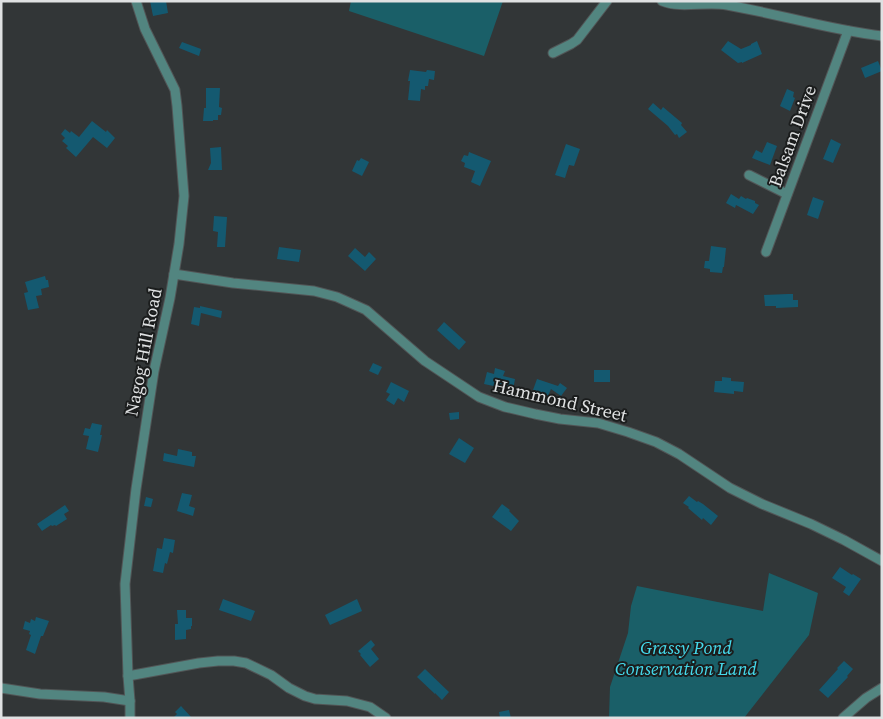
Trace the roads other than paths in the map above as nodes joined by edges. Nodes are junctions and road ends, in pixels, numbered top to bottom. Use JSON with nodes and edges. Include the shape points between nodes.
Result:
{"nodes":[{"id":1,"x":136,"y":1,"type":"edge"},
{"id":2,"x":607,"y":1,"type":"edge"},
{"id":3,"x":662,"y":1,"type":"edge"},
{"id":4,"x":848,"y":31,"type":"junction"},
{"id":5,"x":882,"y":36,"type":"edge"},
{"id":6,"x":554,"y":53,"type":"dead end"},
{"id":7,"x":749,"y":175,"type":"dead end"},
{"id":8,"x":787,"y":194,"type":"junction"},
{"id":9,"x":766,"y":252,"type":"dead end"},
{"id":10,"x":174,"y":274,"type":"junction"},
{"id":11,"x":882,"y":561,"type":"edge"},
{"id":12,"x":128,"y":676,"type":"junction"},
{"id":13,"x":1,"y":688,"type":"edge"},
{"id":14,"x":882,"y":688,"type":"edge"},
{"id":15,"x":130,"y":700,"type":"junction"},
{"id":16,"x":130,"y":718,"type":"edge"},
{"id":17,"x":386,"y":718,"type":"edge"},
{"id":18,"x":843,"y":718,"type":"edge"}],
"edges":[{"from":1,"to":10,"type":"street","name":"Nagog Hill Road","via":[[145,29],[175,90],[184,196]]},
{"from":2,"to":6,"type":"street","via":[[577,40]]},
{"from":3,"to":4,"type":"street","via":[[674,5],[725,4]]},
{"from":4,"to":5,"type":"street"},
{"from":4,"to":8,"type":"street","name":"Balsam Drive"},
{"from":7,"to":8,"type":"street"},
{"from":8,"to":9,"type":"street","name":"Balsam Drive"},
{"from":10,"to":11,"type":"street","name":"Hammond Street","via":[[314,290],[337,297],[366,310],[425,361],[479,397],[506,408],[598,423],[656,442],[730,488],[811,524]]},
{"from":10,"to":12,"type":"street","name":"Nagog Hill Road","via":[[154,371],[125,584]]},
{"from":12,"to":15,"type":"street","name":"Nagog Hill Road"},
{"from":12,"to":17,"type":"street","via":[[199,663],[234,661],[246,663],[315,700],[347,701],[370,707]]},
{"from":13,"to":15,"type":"street"},
{"from":14,"to":18,"type":"street"},
{"from":15,"to":16,"type":"street","name":"Nagog Hill Road"}]}
